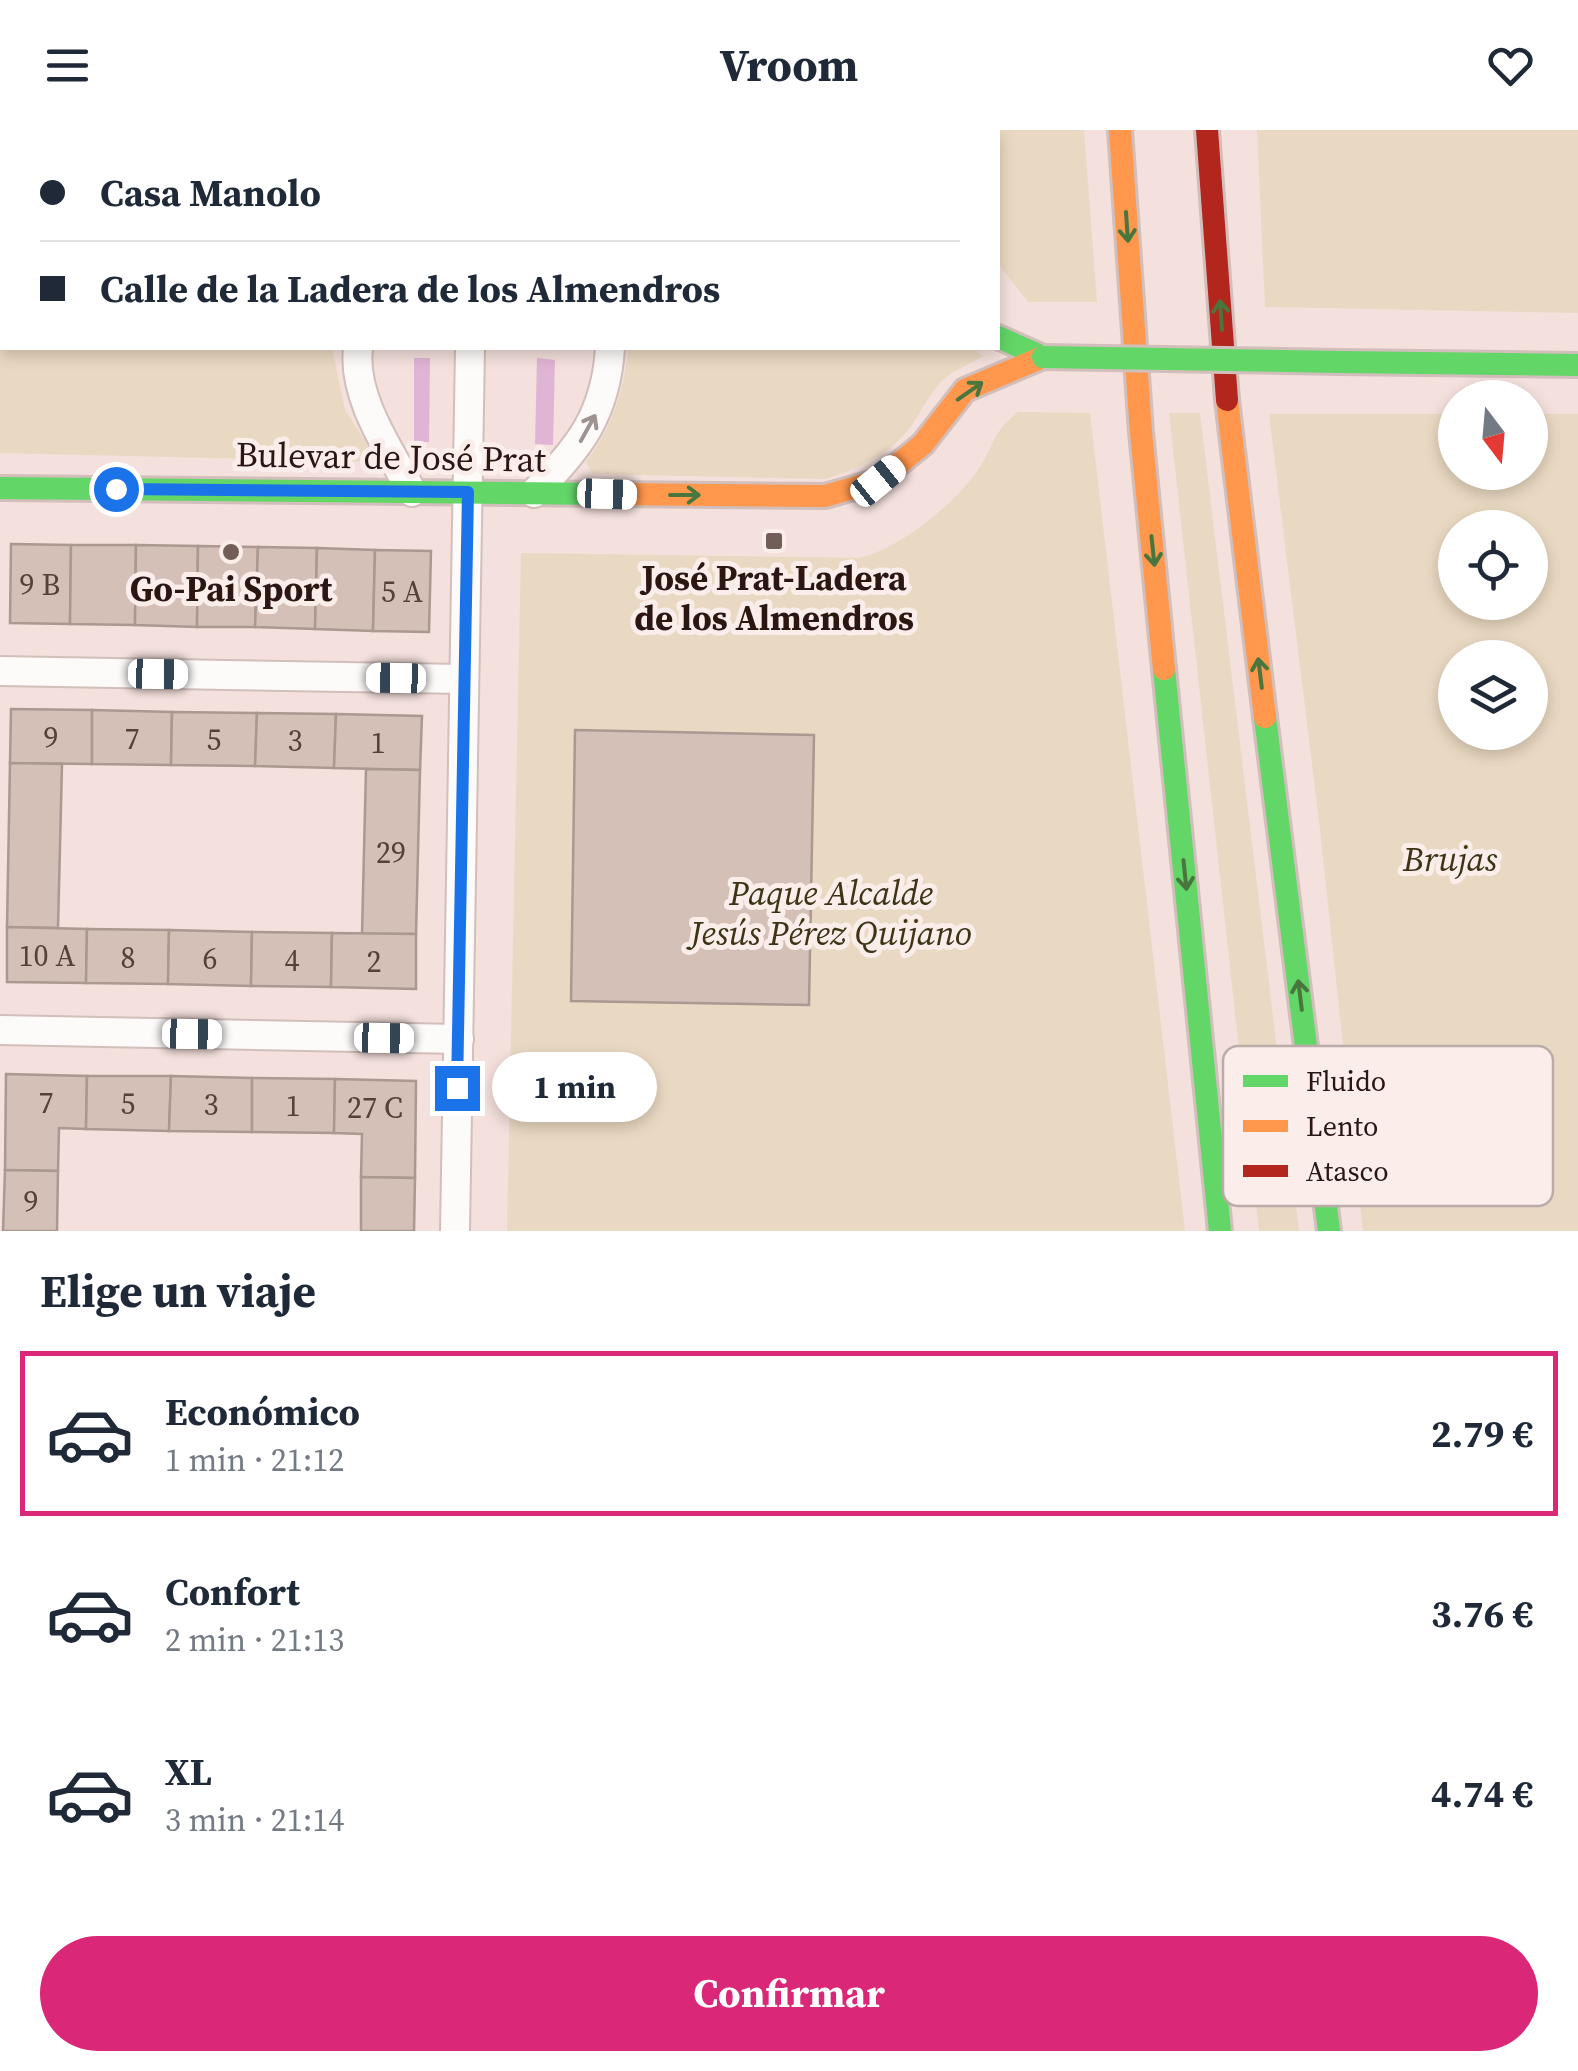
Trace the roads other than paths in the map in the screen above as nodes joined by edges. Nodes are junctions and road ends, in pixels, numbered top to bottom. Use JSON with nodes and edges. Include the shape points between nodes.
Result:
{"nodes":[{"id":1,"x":1120,"y":130,"type":"edge"},
{"id":2,"x":1207,"y":130,"type":"edge"},
{"id":3,"x":1000,"y":338,"type":"edge"},
{"id":4,"x":358,"y":350,"type":"edge"},
{"id":5,"x":470,"y":350,"type":"edge"},
{"id":6,"x":610,"y":350,"type":"edge"},
{"id":7,"x":1044,"y":357,"type":"junction"},
{"id":8,"x":1578,"y":364,"type":"edge"},
{"id":9,"x":0,"y":488,"type":"edge"},
{"id":10,"x":412,"y":492,"type":"junction"},
{"id":11,"x":468,"y":492,"type":"junction"},
{"id":12,"x":534,"y":493,"type":"junction"},
{"id":13,"x":0,"y":671,"type":"edge"},
{"id":14,"x":464,"y":680,"type":"junction"},
{"id":15,"x":0,"y":1030,"type":"edge"},
{"id":16,"x":458,"y":1039,"type":"junction"},
{"id":17,"x":1305,"y":1046,"type":"edge"},
{"id":18,"x":1325,"y":1206,"type":"edge"},
{"id":19,"x":455,"y":1231,"type":"edge"},
{"id":20,"x":1220,"y":1231,"type":"edge"},
{"id":21,"x":1328,"y":1231,"type":"edge"}],
"edges":[{"from":1,"to":20,"type":"main road","one_way":true,"via":[[1141,432]]},
{"from":17,"to":2,"type":"main road","one_way":true,"via":[[1230,437]]},
{"from":3,"to":7,"type":"main road"},
{"from":4,"to":10,"type":"street","via":[[356,366],[376,424]]},
{"from":5,"to":11,"type":"street"},
{"from":12,"to":6,"type":"street","one_way":true,"via":[[590,425],[607,381]]},
{"from":7,"to":8,"type":"main road","bridge":true},
{"from":12,"to":7,"type":"main road","name":"Bulevar de José Prat","one_way":true,"via":[[825,496],[878,481],[923,444],[964,390]]},
{"from":9,"to":10,"type":"main road","name":"Bulevar de José Prat"},
{"from":10,"to":11,"type":"main road","name":"Bulevar de José Prat"},
{"from":11,"to":12,"type":"main road","name":"Bulevar de José Prat"},
{"from":11,"to":14,"type":"street"},
{"from":13,"to":14,"type":"street"},
{"from":14,"to":16,"type":"street"},
{"from":15,"to":16,"type":"street"},
{"from":16,"to":19,"type":"street"},
{"from":21,"to":18,"type":"main road","one_way":true}]}
